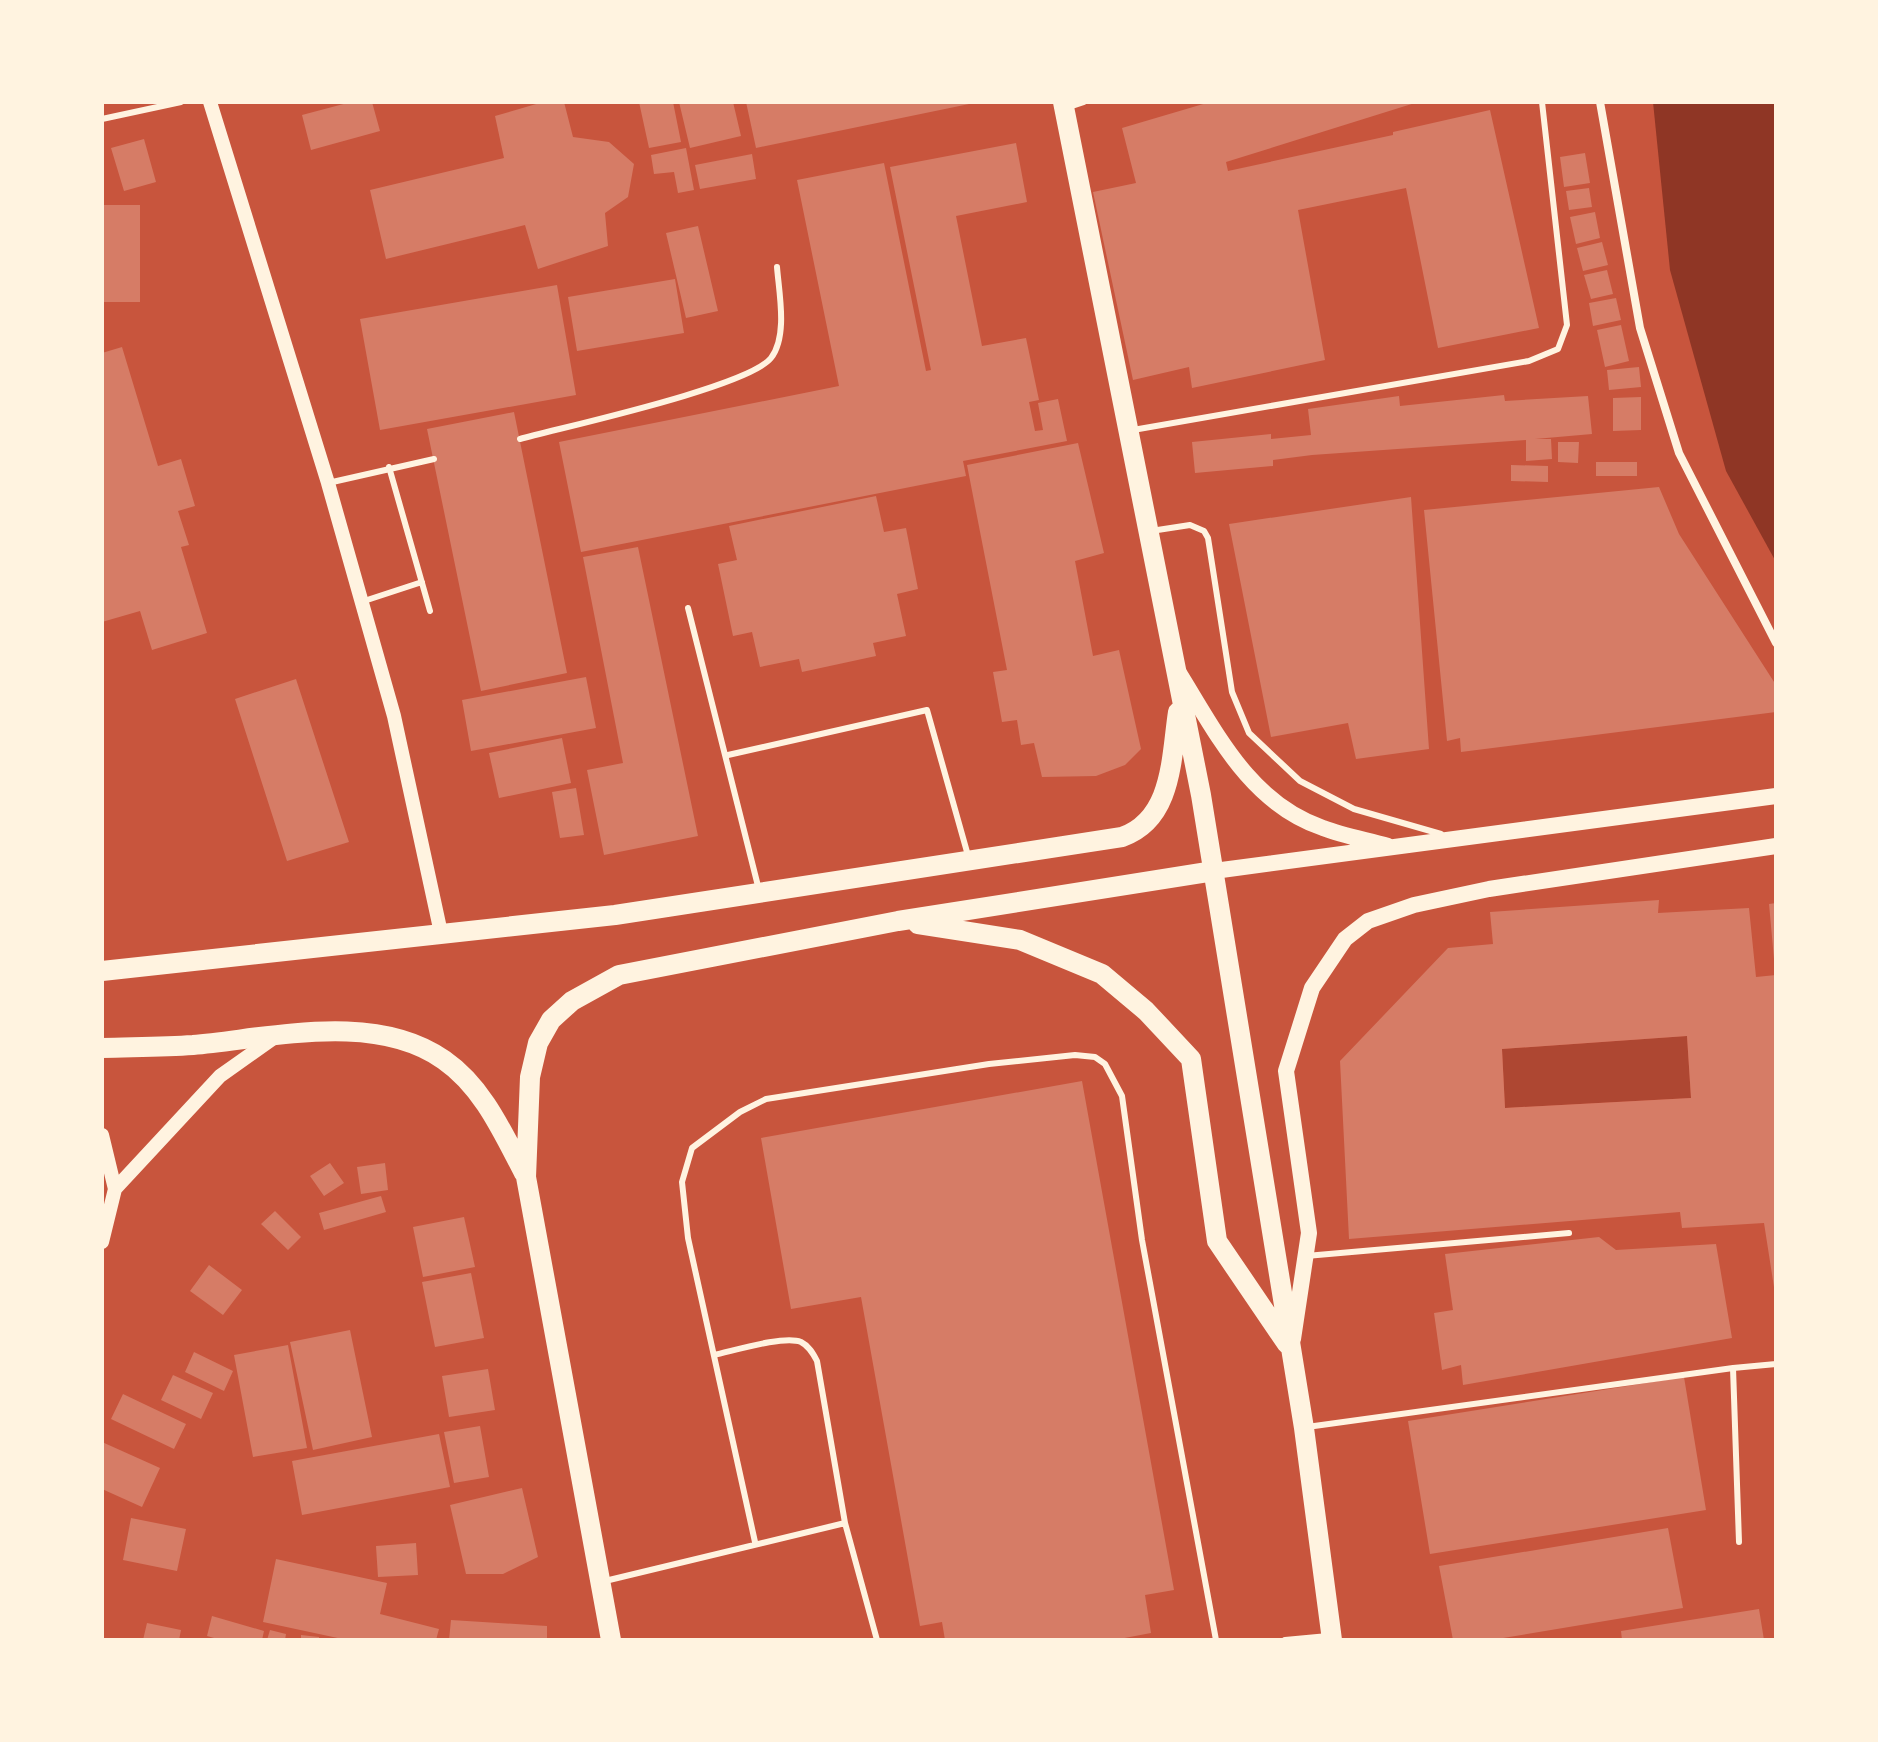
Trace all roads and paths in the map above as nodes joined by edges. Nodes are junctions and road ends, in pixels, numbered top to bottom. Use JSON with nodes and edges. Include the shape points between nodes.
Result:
{"nodes":[{"id":1,"x":181,"y":102,"type":"edge"},
{"id":2,"x":210,"y":102,"type":"edge"},
{"id":3,"x":1542,"y":102,"type":"edge"},
{"id":4,"x":1600,"y":102,"type":"edge"},
{"id":5,"x":1071,"y":104,"type":"edge"},
{"id":6,"x":102,"y":119,"type":"edge"},
{"id":7,"x":777,"y":267,"type":"dead end"},
{"id":8,"x":1129,"y":431,"type":"junction"},
{"id":9,"x":520,"y":439,"type":"dead end"},
{"id":10,"x":434,"y":459,"type":"dead end"},
{"id":11,"x":389,"y":467,"type":"junction"},
{"id":12,"x":328,"y":483,"type":"junction"},
{"id":13,"x":1150,"y":532,"type":"junction"},
{"id":14,"x":422,"y":582,"type":"junction"},
{"id":15,"x":361,"y":602,"type":"junction"},
{"id":16,"x":688,"y":608,"type":"dead end"},
{"id":17,"x":430,"y":611,"type":"dead end"},
{"id":18,"x":1776,"y":643,"type":"edge"},
{"id":19,"x":1174,"y":664,"type":"junction"},
{"id":20,"x":1179,"y":700,"type":"junction"},
{"id":21,"x":728,"y":755,"type":"junction"},
{"id":22,"x":1776,"y":796,"type":"edge"},
{"id":23,"x":1464,"y":840,"type":"junction"},
{"id":24,"x":1776,"y":846,"type":"edge"},
{"id":25,"x":1397,"y":848,"type":"junction"},
{"id":26,"x":969,"y":860,"type":"junction"},
{"id":27,"x":1214,"y":871,"type":"junction"},
{"id":28,"x":760,"y":893,"type":"junction"},
{"id":29,"x":898,"y":921,"type":"junction"},
{"id":30,"x":441,"y":933,"type":"junction"},
{"id":31,"x":102,"y":971,"type":"edge"},
{"id":32,"x":275,"y":1037,"type":"junction"},
{"id":33,"x":102,"y":1048,"type":"edge"},
{"id":34,"x":102,"y":1135,"type":"edge"},
{"id":35,"x":526,"y":1177,"type":"junction"},
{"id":36,"x":115,"y":1189,"type":"junction"},
{"id":37,"x":1569,"y":1233,"type":"dead end"},
{"id":38,"x":102,"y":1242,"type":"edge"},
{"id":39,"x":1306,"y":1256,"type":"junction"},
{"id":40,"x":1291,"y":1350,"type":"junction"},
{"id":41,"x":714,"y":1355,"type":"junction"},
{"id":42,"x":1776,"y":1364,"type":"edge"},
{"id":43,"x":1733,"y":1368,"type":"junction"},
{"id":44,"x":1304,"y":1428,"type":"junction"},
{"id":45,"x":845,"y":1523,"type":"junction"},
{"id":46,"x":755,"y":1542,"type":"junction"},
{"id":47,"x":1739,"y":1542,"type":"dead end"},
{"id":48,"x":600,"y":1583,"type":"junction"},
{"id":49,"x":1332,"y":1638,"type":"edge"},
{"id":50,"x":611,"y":1640,"type":"edge"},
{"id":51,"x":877,"y":1640,"type":"edge"},
{"id":52,"x":1216,"y":1640,"type":"edge"},
{"id":53,"x":1285,"y":1640,"type":"edge"}],
"edges":[{"from":1,"to":6,"type":"lane"},
{"from":2,"to":12,"type":"street"},
{"from":3,"to":8,"type":"lane","via":[[1567,325],[1558,349],[1529,361]]},
{"from":4,"to":18,"type":"street","via":[[1640,328],[1679,453]]},
{"from":5,"to":8,"type":"main road"},
{"from":7,"to":9,"type":"lane","via":[[779,334],[771,358],[753,371],[676,398]]},
{"from":8,"to":13,"type":"main road"},
{"from":10,"to":11,"type":"lane"},
{"from":11,"to":12,"type":"lane"},
{"from":11,"to":14,"type":"lane"},
{"from":12,"to":15,"type":"street"},
{"from":13,"to":19,"type":"main road"},
{"from":13,"to":23,"type":"lane","via":[[1190,525],[1204,531],[1211,545],[1232,692],[1249,733],[1277,762],[1300,781],[1354,809]]},
{"from":14,"to":15,"type":"lane"},
{"from":14,"to":17,"type":"lane"},
{"from":15,"to":30,"type":"street","via":[[394,716]]},
{"from":16,"to":21,"type":"lane"},
{"from":19,"to":20,"type":"main road"},
{"from":19,"to":25,"type":"main road","via":[[1232,758],[1275,802],[1322,828]]},
{"from":20,"to":26,"type":"main road","via":[[1167,782],[1152,820],[1141,830]]},
{"from":20,"to":27,"type":"main road"},
{"from":21,"to":26,"type":"lane","via":[[927,710]]},
{"from":21,"to":28,"type":"lane"},
{"from":22,"to":23,"type":"main road"},
{"from":23,"to":25,"type":"main road"},
{"from":24,"to":39,"type":"main road","via":[[1414,905],[1368,921],[1345,939],[1312,988],[1286,1071],[1309,1233]]},
{"from":25,"to":27,"type":"main road"},
{"from":26,"to":28,"type":"main road"},
{"from":27,"to":29,"type":"main road"},
{"from":27,"to":40,"type":"main road"},
{"from":28,"to":30,"type":"main road"},
{"from":29,"to":35,"type":"main road","via":[[619,975],[572,1001],[551,1020],[538,1043],[530,1077]]},
{"from":29,"to":40,"type":"main road","via":[[1020,940],[1102,974],[1182,1049],[1191,1059],[1217,1241]]},
{"from":30,"to":31,"type":"main road"},
{"from":32,"to":33,"type":"main road"},
{"from":32,"to":35,"type":"main road","via":[[372,1033],[444,1060],[477,1092]]},
{"from":32,"to":36,"type":"street","via":[[220,1076]]},
{"from":34,"to":36,"type":"street"},
{"from":35,"to":48,"type":"main road"},
{"from":36,"to":38,"type":"street"},
{"from":37,"to":39,"type":"lane"},
{"from":39,"to":40,"type":"main road"},
{"from":40,"to":44,"type":"main road"},
{"from":41,"to":45,"type":"lane","via":[[781,1341],[798,1340],[809,1347],[817,1361]]},
{"from":41,"to":46,"type":"lane"},
{"from":41,"to":52,"type":"lane","via":[[688,1238],[682,1182],[692,1148],[708,1134],[766,1099],[989,1064],[1095,1057],[1115,1077],[1122,1096],[1142,1240]]},
{"from":42,"to":43,"type":"lane"},
{"from":43,"to":44,"type":"lane"},
{"from":43,"to":47,"type":"lane"},
{"from":44,"to":49,"type":"main road"},
{"from":45,"to":46,"type":"lane"},
{"from":45,"to":51,"type":"lane"},
{"from":46,"to":48,"type":"lane"},
{"from":48,"to":50,"type":"main road"},
{"from":49,"to":53,"type":"lane"}]}
